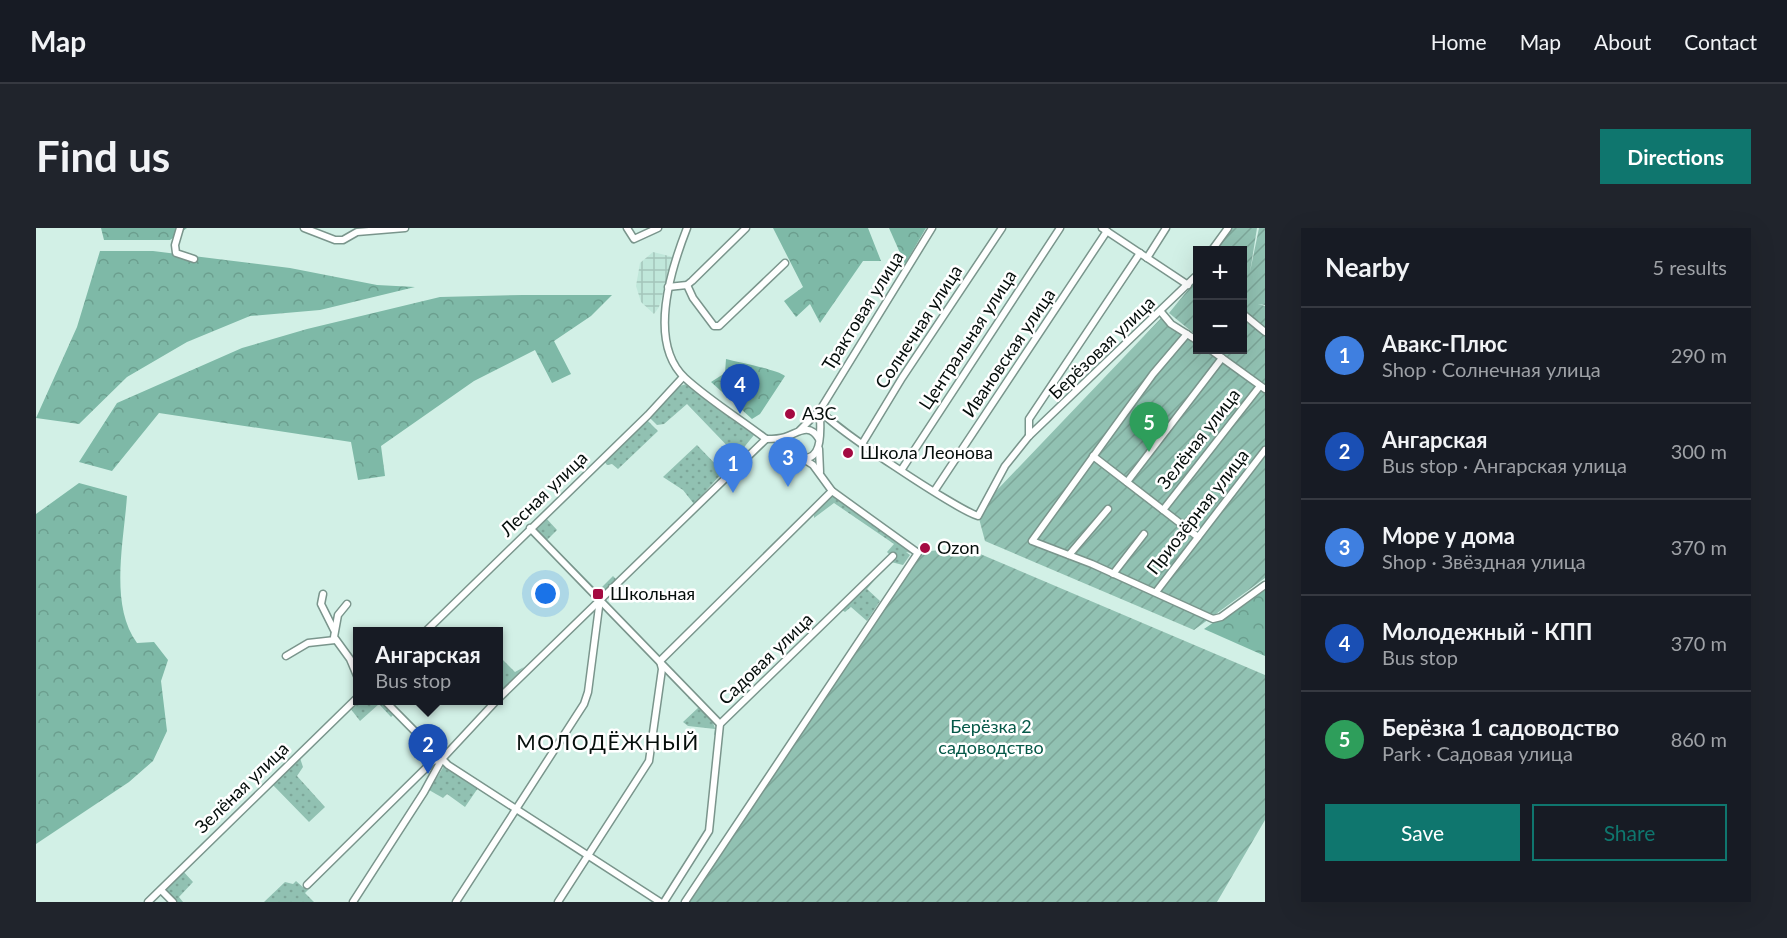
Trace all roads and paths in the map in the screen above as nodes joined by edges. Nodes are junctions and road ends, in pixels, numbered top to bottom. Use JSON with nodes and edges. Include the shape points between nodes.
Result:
{"nodes":[{"id":1,"x":180,"y":228,"type":"edge"},
{"id":2,"x":304,"y":228,"type":"edge"},
{"id":3,"x":405,"y":228,"type":"edge"},
{"id":4,"x":627,"y":228,"type":"edge"},
{"id":5,"x":658,"y":228,"type":"edge"},
{"id":6,"x":687,"y":228,"type":"edge"},
{"id":7,"x":746,"y":228,"type":"edge"},
{"id":8,"x":932,"y":228,"type":"edge"},
{"id":9,"x":1002,"y":228,"type":"edge"},
{"id":10,"x":1060,"y":228,"type":"edge"},
{"id":11,"x":1166,"y":228,"type":"edge"},
{"id":12,"x":1228,"y":228,"type":"edge"},
{"id":13,"x":1108,"y":230,"type":"edge"},
{"id":14,"x":1215,"y":246,"type":"edge"},
{"id":15,"x":1140,"y":253,"type":"junction"},
{"id":16,"x":1147,"y":258,"type":"junction"},
{"id":17,"x":194,"y":259,"type":"dead end"},
{"id":18,"x":784,"y":263,"type":"dead end"},
{"id":19,"x":1193,"y":280,"type":"edge"},
{"id":20,"x":687,"y":285,"type":"junction"},
{"id":21,"x":1188,"y":285,"type":"junction"},
{"id":22,"x":668,"y":287,"type":"junction"},
{"id":23,"x":1161,"y":312,"type":"junction"},
{"id":24,"x":1247,"y":318,"type":"edge"},
{"id":25,"x":1265,"y":322,"type":"edge"},
{"id":26,"x":1258,"y":327,"type":"junction"},
{"id":27,"x":1265,"y":332,"type":"edge"},
{"id":28,"x":1187,"y":334,"type":"junction"},
{"id":29,"x":1193,"y":338,"type":"edge"},
{"id":30,"x":1216,"y":354,"type":"edge"},
{"id":31,"x":1222,"y":358,"type":"junction"},
{"id":32,"x":683,"y":376,"type":"junction"},
{"id":33,"x":1262,"y":388,"type":"edge"},
{"id":34,"x":820,"y":410,"type":"junction"},
{"id":35,"x":798,"y":431,"type":"junction"},
{"id":36,"x":1029,"y":436,"type":"junction"},
{"id":37,"x":766,"y":439,"type":"junction"},
{"id":38,"x":777,"y":439,"type":"junction"},
{"id":39,"x":819,"y":442,"type":"junction"},
{"id":40,"x":862,"y":444,"type":"junction"},
{"id":41,"x":791,"y":448,"type":"junction"},
{"id":42,"x":1265,"y":450,"type":"edge"},
{"id":43,"x":1094,"y":456,"type":"junction"},
{"id":44,"x":802,"y":458,"type":"junction"},
{"id":45,"x":902,"y":469,"type":"junction"},
{"id":46,"x":820,"y":472,"type":"junction"},
{"id":47,"x":1127,"y":482,"type":"junction"},
{"id":48,"x":935,"y":490,"type":"junction"},
{"id":49,"x":832,"y":491,"type":"junction"},
{"id":50,"x":1108,"y":509,"type":"dead end"},
{"id":51,"x":1163,"y":510,"type":"junction"},
{"id":52,"x":531,"y":528,"type":"junction"},
{"id":53,"x":1144,"y":534,"type":"dead end"},
{"id":54,"x":1198,"y":537,"type":"junction"},
{"id":55,"x":1069,"y":555,"type":"junction"},
{"id":56,"x":893,"y":556,"type":"dead end"},
{"id":57,"x":1113,"y":574,"type":"junction"},
{"id":58,"x":1265,"y":585,"type":"edge"},
{"id":59,"x":1156,"y":592,"type":"junction"},
{"id":60,"x":323,"y":594,"type":"dead end"},
{"id":61,"x":600,"y":599,"type":"junction"},
{"id":62,"x":347,"y":604,"type":"dead end"},
{"id":63,"x":430,"y":627,"type":"edge"},
{"id":64,"x":334,"y":631,"type":"junction"},
{"id":65,"x":335,"y":640,"type":"junction"},
{"id":66,"x":286,"y":656,"type":"dead end"},
{"id":67,"x":660,"y":662,"type":"junction"},
{"id":68,"x":353,"y":667,"type":"edge"},
{"id":69,"x":503,"y":695,"type":"edge"},
{"id":70,"x":353,"y":701,"type":"edge"},
{"id":71,"x":389,"y":705,"type":"edge"},
{"id":72,"x":493,"y":705,"type":"edge"},
{"id":73,"x":720,"y":724,"type":"junction"},
{"id":74,"x":442,"y":759,"type":"junction"},
{"id":75,"x":515,"y":808,"type":"junction"},
{"id":76,"x":588,"y":855,"type":"junction"},
{"id":77,"x":307,"y":885,"type":"dead end"},
{"id":78,"x":160,"y":890,"type":"junction"},
{"id":79,"x":148,"y":902,"type":"edge"},
{"id":80,"x":173,"y":902,"type":"edge"},
{"id":81,"x":353,"y":902,"type":"edge"},
{"id":82,"x":456,"y":902,"type":"edge"},
{"id":83,"x":558,"y":902,"type":"edge"},
{"id":84,"x":662,"y":902,"type":"edge"},
{"id":85,"x":685,"y":902,"type":"edge"}],
"edges":[{"from":1,"to":17,"type":"street","via":[[176,253]]},
{"from":2,"to":3,"type":"street","via":[[343,240],[357,232]]},
{"from":4,"to":5,"type":"street","via":[[634,239]]},
{"from":6,"to":22,"type":"street"},
{"from":7,"to":20,"type":"street"},
{"from":8,"to":34,"type":"street","name":"Трактовая улица"},
{"from":9,"to":40,"type":"street","name":"Солнечная улица"},
{"from":10,"to":45,"type":"street","name":"Центральная улица"},
{"from":11,"to":16,"type":"street"},
{"from":12,"to":14,"type":"street"},
{"from":13,"to":15,"type":"street"},
{"from":13,"to":48,"type":"street","name":"Ивановская улица"},
{"from":15,"to":16,"type":"street"},
{"from":15,"to":36,"type":"street","via":[[1029,419]]},
{"from":16,"to":21,"type":"street"},
{"from":18,"to":20,"type":"street","via":[[719,326],[714,326],[706,316]]},
{"from":19,"to":21,"type":"street","name":"Берёзовая улица"},
{"from":20,"to":22,"type":"street"},
{"from":21,"to":23,"type":"street","name":"Берёзовая улица"},
{"from":22,"to":32,"type":"street","via":[[666,327],[671,354]]},
{"from":23,"to":28,"type":"street"},
{"from":23,"to":36,"type":"street","name":"Берёзовая улица"},
{"from":24,"to":26,"type":"street"},
{"from":25,"to":26,"type":"street"},
{"from":26,"to":27,"type":"street"},
{"from":28,"to":29,"type":"street"},
{"from":28,"to":43,"type":"street"},
{"from":30,"to":31,"type":"street"},
{"from":31,"to":33,"type":"street"},
{"from":31,"to":47,"type":"street"},
{"from":32,"to":37,"type":"street"},
{"from":32,"to":52,"type":"street","name":"Лесная улица"},
{"from":33,"to":51,"type":"street","name":"Зелёная улица"},
{"from":34,"to":35,"type":"street","name":"Трактовая улица"},
{"from":34,"to":39,"type":"street","name":"Трактовая улица"},
{"from":34,"to":40,"type":"street","via":[[825,418]]},
{"from":35,"to":38,"type":"street"},
{"from":35,"to":39,"type":"street","via":[[812,430]]},
{"from":35,"to":41,"type":"street","via":[[792,437]]},
{"from":36,"to":48,"type":"street","name":"Берёзовая улица","via":[[1005,466],[978,516]]},
{"from":37,"to":38,"type":"street"},
{"from":37,"to":61,"type":"street"},
{"from":38,"to":41,"type":"street"},
{"from":39,"to":44,"type":"street","via":[[814,455]]},
{"from":39,"to":46,"type":"street","name":"Трактовая улица"},
{"from":40,"to":45,"type":"street"},
{"from":41,"to":44,"type":"street"},
{"from":42,"to":54,"type":"street","name":"Приозёрная улица"},
{"from":43,"to":47,"type":"street"},
{"from":43,"to":55,"type":"street","via":[[1032,541]]},
{"from":44,"to":46,"type":"street"},
{"from":45,"to":48,"type":"street"},
{"from":46,"to":49,"type":"street"},
{"from":47,"to":51,"type":"street"},
{"from":49,"to":67,"type":"street"},
{"from":49,"to":85,"type":"street","via":[[918,553]]},
{"from":50,"to":55,"type":"street"},
{"from":51,"to":54,"type":"street"},
{"from":52,"to":61,"type":"street"},
{"from":52,"to":63,"type":"street","name":"Лесная улица"},
{"from":53,"to":57,"type":"street"},
{"from":54,"to":59,"type":"street","name":"Приозёрная улица"},
{"from":55,"to":57,"type":"street"},
{"from":56,"to":73,"type":"street","name":"Садовая улица"},
{"from":57,"to":59,"type":"street"},
{"from":58,"to":59,"type":"street","via":[[1216,619]]},
{"from":60,"to":64,"type":"street","via":[[321,604]]},
{"from":61,"to":67,"type":"street"},
{"from":61,"to":69,"type":"street"},
{"from":61,"to":75,"type":"street","via":[[587,698]]},
{"from":62,"to":64,"type":"street","via":[[338,615]]},
{"from":64,"to":65,"type":"street"},
{"from":65,"to":66,"type":"street","via":[[308,643]]},
{"from":65,"to":68,"type":"street"},
{"from":67,"to":73,"type":"street"},
{"from":67,"to":76,"type":"street","via":[[649,761]]},
{"from":70,"to":78,"type":"street","name":"Зелёная улица"},
{"from":71,"to":74,"type":"street"},
{"from":72,"to":74,"type":"street"},
{"from":73,"to":84,"type":"street","name":"Садовая улица","via":[[709,831]]},
{"from":74,"to":75,"type":"street"},
{"from":74,"to":77,"type":"street","via":[[433,761]]},
{"from":74,"to":81,"type":"street"},
{"from":75,"to":76,"type":"street"},
{"from":75,"to":82,"type":"street"},
{"from":76,"to":83,"type":"street"},
{"from":76,"to":84,"type":"street"},
{"from":78,"to":79,"type":"street","name":"Зелёная улица"},
{"from":78,"to":80,"type":"street"}]}
